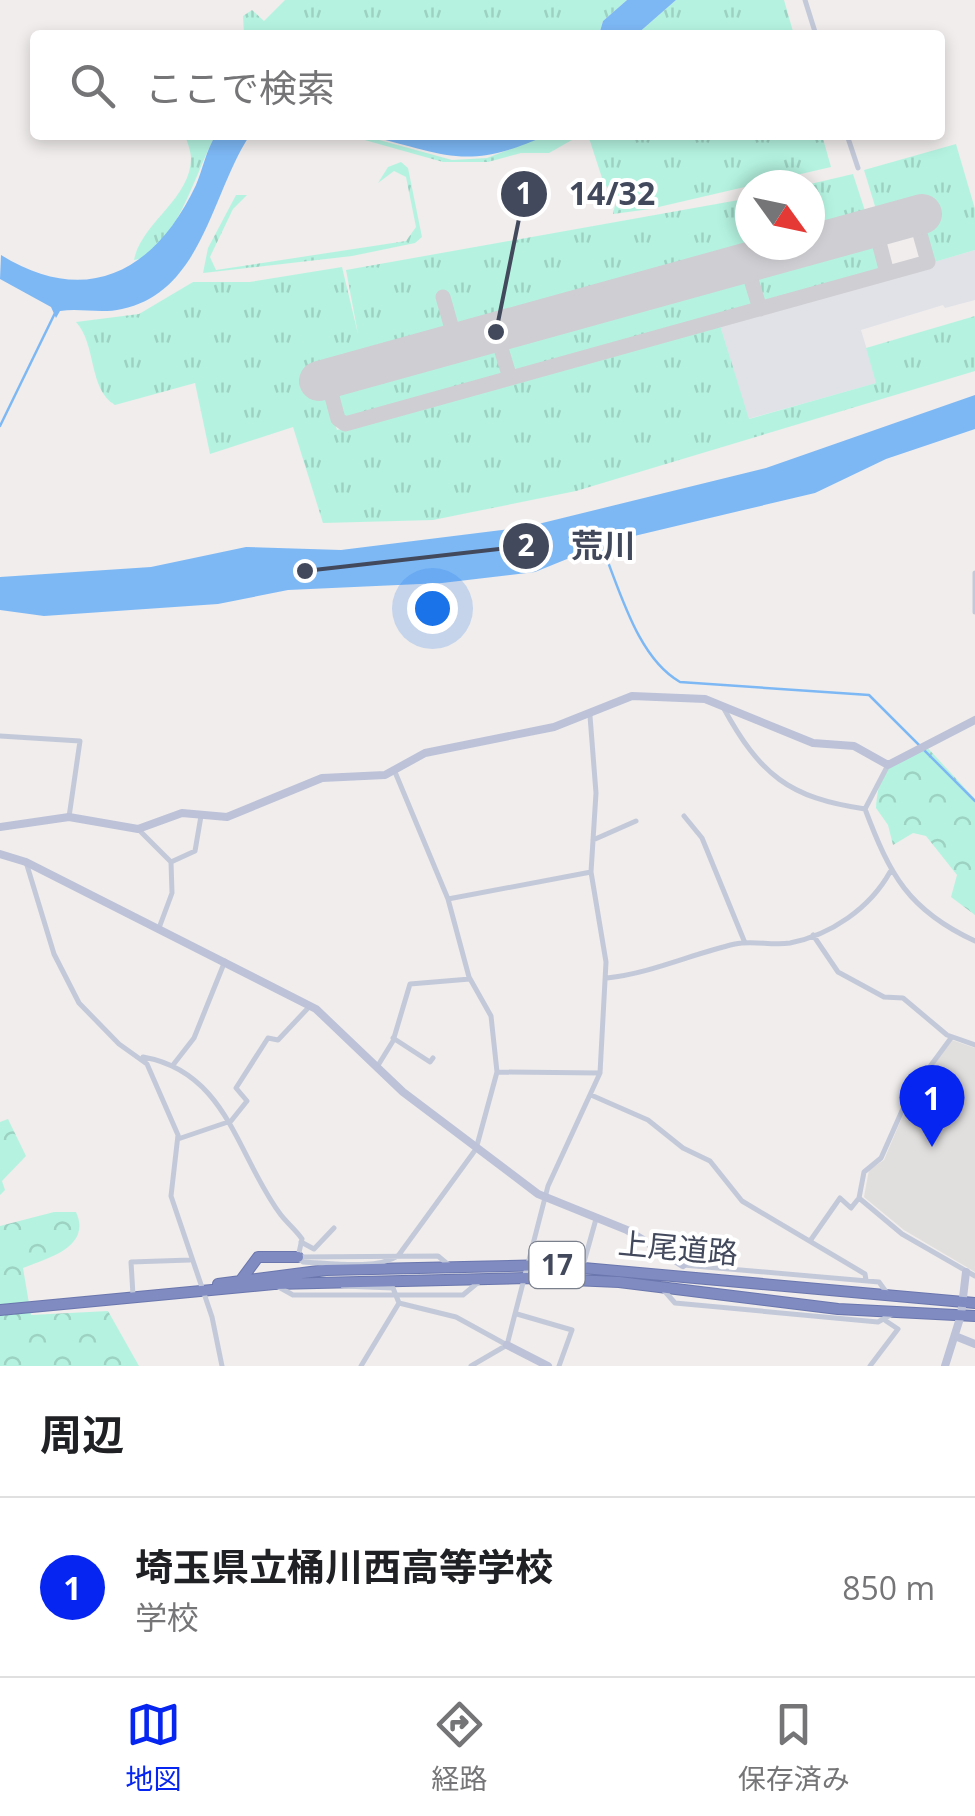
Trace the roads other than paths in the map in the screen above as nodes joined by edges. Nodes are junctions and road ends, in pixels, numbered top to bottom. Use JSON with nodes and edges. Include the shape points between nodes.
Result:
{"nodes":[{"id":1,"x":805,"y":0,"type":"edge"},
{"id":2,"x":814,"y":30,"type":"edge"},
{"id":3,"x":849,"y":140,"type":"edge"},
{"id":4,"x":858,"y":168,"type":"dead end"},
{"id":5,"x":975,"y":573,"type":"edge"},
{"id":6,"x":975,"y":612,"type":"edge"},
{"id":7,"x":724,"y":707,"type":"junction"},
{"id":8,"x":590,"y":716,"type":"junction"},
{"id":9,"x":975,"y":720,"type":"edge"},
{"id":10,"x":0,"y":736,"type":"edge"},
{"id":11,"x":888,"y":765,"type":"junction"},
{"id":12,"x":395,"y":772,"type":"junction"},
{"id":13,"x":865,"y":809,"type":"junction"},
{"id":14,"x":202,"y":816,"type":"junction"},
{"id":15,"x":684,"y":816,"type":"dead end"},
{"id":16,"x":69,"y":818,"type":"junction"},
{"id":17,"x":636,"y":821,"type":"dead end"},
{"id":18,"x":0,"y":827,"type":"edge"},
{"id":19,"x":138,"y":830,"type":"junction"},
{"id":20,"x":591,"y":840,"type":"junction"},
{"id":21,"x":0,"y":854,"type":"edge"},
{"id":22,"x":26,"y":862,"type":"junction"},
{"id":23,"x":172,"y":862,"type":"junction"},
{"id":24,"x":591,"y":872,"type":"junction"},
{"id":25,"x":890,"y":872,"type":"junction"},
{"id":26,"x":448,"y":900,"type":"junction"},
{"id":27,"x":159,"y":928,"type":"junction"},
{"id":28,"x":813,"y":935,"type":"junction"},
{"id":29,"x":975,"y":941,"type":"edge"},
{"id":30,"x":744,"y":943,"type":"junction"},
{"id":31,"x":224,"y":962,"type":"junction"},
{"id":32,"x":470,"y":978,"type":"junction"},
{"id":33,"x":606,"y":978,"type":"junction"},
{"id":34,"x":310,"y":1006,"type":"junction"},
{"id":35,"x":394,"y":1038,"type":"junction"},
{"id":36,"x":951,"y":1038,"type":"junction"},
{"id":37,"x":975,"y":1045,"type":"edge"},
{"id":38,"x":140,"y":1056,"type":"junction"},
{"id":39,"x":433,"y":1058,"type":"dead end"},
{"id":40,"x":173,"y":1066,"type":"junction"},
{"id":41,"x":377,"y":1068,"type":"junction"},
{"id":42,"x":497,"y":1072,"type":"junction"},
{"id":43,"x":600,"y":1073,"type":"junction"},
{"id":44,"x":592,"y":1095,"type":"junction"},
{"id":45,"x":231,"y":1121,"type":"junction"},
{"id":46,"x":178,"y":1140,"type":"junction"},
{"id":47,"x":478,"y":1145,"type":"junction"},
{"id":48,"x":544,"y":1198,"type":"junction"},
{"id":49,"x":859,"y":1198,"type":"junction"},
{"id":50,"x":596,"y":1216,"type":"junction"},
{"id":51,"x":334,"y":1228,"type":"dead end"},
{"id":52,"x":810,"y":1241,"type":"junction"},
{"id":53,"x":301,"y":1242,"type":"junction"},
{"id":54,"x":298,"y":1256,"type":"junction"},
{"id":55,"x":398,"y":1256,"type":"junction"},
{"id":56,"x":190,"y":1260,"type":"junction"},
{"id":57,"x":584,"y":1262,"type":"dead end"},
{"id":58,"x":530,"y":1265,"type":"junction"},
{"id":59,"x":683,"y":1265,"type":"joint"},
{"id":60,"x":450,"y":1267,"type":"junction"},
{"id":61,"x":670,"y":1273,"type":"junction"},
{"id":62,"x":971,"y":1274,"type":"edge"},
{"id":63,"x":526,"y":1278,"type":"junction"},
{"id":64,"x":241,"y":1280,"type":"junction"},
{"id":65,"x":481,"y":1280,"type":"junction"},
{"id":66,"x":866,"y":1280,"type":"junction"},
{"id":67,"x":274,"y":1284,"type":"junction"},
{"id":68,"x":343,"y":1286,"type":"dead end"},
{"id":69,"x":661,"y":1288,"type":"junction"},
{"id":70,"x":202,"y":1290,"type":"junction"},
{"id":71,"x":396,"y":1294,"type":"junction"},
{"id":72,"x":888,"y":1295,"type":"junction"},
{"id":73,"x":136,"y":1298,"type":"junction"},
{"id":74,"x":399,"y":1303,"type":"junction"},
{"id":75,"x":969,"y":1303,"type":"edge"},
{"id":76,"x":0,"y":1310,"type":"edge"},
{"id":77,"x":516,"y":1314,"type":"junction"},
{"id":78,"x":890,"y":1316,"type":"junction"},
{"id":79,"x":961,"y":1316,"type":"junction"},
{"id":80,"x":975,"y":1316,"type":"edge"},
{"id":81,"x":955,"y":1336,"type":"junction"},
{"id":82,"x":975,"y":1344,"type":"edge"},
{"id":83,"x":507,"y":1346,"type":"junction"},
{"id":84,"x":222,"y":1366,"type":"edge"},
{"id":85,"x":361,"y":1366,"type":"edge"},
{"id":86,"x":471,"y":1366,"type":"edge"},
{"id":87,"x":548,"y":1366,"type":"edge"},
{"id":88,"x":559,"y":1366,"type":"edge"},
{"id":89,"x":870,"y":1366,"type":"edge"},
{"id":90,"x":945,"y":1366,"type":"edge"}],
"edges":[{"from":1,"to":2,"type":"street"},
{"from":3,"to":4,"type":"street"},
{"from":5,"to":6,"type":"street"},
{"from":7,"to":8,"type":"street","via":[[705,699],[632,696]]},
{"from":7,"to":11,"type":"street","via":[[824,746],[854,746]]},
{"from":7,"to":13,"type":"street","via":[[775,781],[824,803]]},
{"from":8,"to":12,"type":"street","via":[[425,753]]},
{"from":8,"to":20,"type":"street","via":[[596,793]]},
{"from":9,"to":11,"type":"street"},
{"from":10,"to":16,"type":"street","via":[[80,741]]},
{"from":11,"to":13,"type":"street"},
{"from":12,"to":14,"type":"street","via":[[322,778],[255,808],[216,819]]},
{"from":12,"to":26,"type":"street"},
{"from":13,"to":25,"type":"street"},
{"from":14,"to":19,"type":"street","via":[[182,812]]},
{"from":14,"to":23,"type":"street","via":[[195,850]]},
{"from":15,"to":30,"type":"street","via":[[702,838]]},
{"from":16,"to":18,"type":"street"},
{"from":16,"to":19,"type":"street"},
{"from":17,"to":20,"type":"street"},
{"from":19,"to":23,"type":"street"},
{"from":20,"to":24,"type":"street"},
{"from":21,"to":22,"type":"street"},
{"from":22,"to":27,"type":"street"},
{"from":22,"to":38,"type":"street","via":[[54,954],[79,1003]]},
{"from":23,"to":27,"type":"street","via":[[172,893]]},
{"from":24,"to":26,"type":"street"},
{"from":24,"to":33,"type":"street"},
{"from":25,"to":28,"type":"street","via":[[860,910]]},
{"from":25,"to":29,"type":"street","via":[[926,912]]},
{"from":26,"to":32,"type":"street"},
{"from":27,"to":31,"type":"street"},
{"from":28,"to":30,"type":"street","via":[[789,943]]},
{"from":28,"to":36,"type":"street","via":[[838,972],[884,997],[915,1004]]},
{"from":30,"to":33,"type":"street"},
{"from":31,"to":34,"type":"street"},
{"from":31,"to":40,"type":"street","via":[[194,1038]]},
{"from":32,"to":35,"type":"street","via":[[410,984]]},
{"from":32,"to":42,"type":"street","via":[[494,1028]]},
{"from":33,"to":43,"type":"street"},
{"from":34,"to":41,"type":"street"},
{"from":34,"to":45,"type":"street","via":[[278,1040],[268,1038],[236,1088],[247,1101]]},
{"from":35,"to":39,"type":"street"},
{"from":35,"to":41,"type":"street"},
{"from":36,"to":37,"type":"street"},
{"from":36,"to":49,"type":"street","via":[[909,1095],[882,1158],[864,1172]]},
{"from":38,"to":40,"type":"street"},
{"from":38,"to":46,"type":"street"},
{"from":40,"to":45,"type":"street","via":[[208,1092]]},
{"from":41,"to":47,"type":"street"},
{"from":42,"to":43,"type":"street"},
{"from":42,"to":47,"type":"street"},
{"from":43,"to":44,"type":"street"},
{"from":44,"to":48,"type":"street"},
{"from":44,"to":52,"type":"street","via":[[648,1120],[710,1161],[742,1201]]},
{"from":45,"to":46,"type":"street"},
{"from":45,"to":53,"type":"street"},
{"from":46,"to":56,"type":"street","via":[[171,1196]]},
{"from":47,"to":48,"type":"street"},
{"from":47,"to":55,"type":"street"},
{"from":48,"to":50,"type":"street"},
{"from":48,"to":58,"type":"street"},
{"from":49,"to":52,"type":"street","via":[[851,1208],[840,1198]]},
{"from":49,"to":62,"type":"street","via":[[902,1234]]},
{"from":50,"to":57,"type":"street"},
{"from":50,"to":59,"type":"street"},
{"from":51,"to":53,"type":"street","via":[[314,1249]]},
{"from":52,"to":66,"type":"street"},
{"from":53,"to":54,"type":"street"},
{"from":54,"to":55,"type":"street"},
{"from":54,"to":55,"type":"street","via":[[303,1262],[343,1264]]},
{"from":54,"to":64,"type":"highway","via":[[258,1257]]},
{"from":55,"to":60,"type":"street","via":[[438,1256]]},
{"from":56,"to":70,"type":"street"},
{"from":56,"to":73,"type":"street","via":[[131,1262]]},
{"from":58,"to":60,"type":"highway","name":"上尾道路","number":"17"},
{"from":58,"to":61,"type":"highway","name":"上尾道路","number":"17"},
{"from":58,"to":63,"type":"street"},
{"from":59,"to":66,"type":"street"},
{"from":60,"to":64,"type":"highway","name":"上尾道路","number":"17"},
{"from":61,"to":69,"type":"street"},
{"from":61,"to":72,"type":"highway","name":"上尾道路","number":"17"},
{"from":62,"to":75,"type":"street"},
{"from":63,"to":65,"type":"highway","name":"上尾道路","number":"17"},
{"from":63,"to":69,"type":"highway","name":"上尾道路","number":"17"},
{"from":63,"to":77,"type":"street"},
{"from":64,"to":70,"type":"highway","name":"上尾道路","number":"17"},
{"from":65,"to":67,"type":"highway","name":"上尾道路","number":"17"},
{"from":65,"to":71,"type":"street","via":[[466,1295]]},
{"from":66,"to":72,"type":"street","via":[[879,1282]]},
{"from":67,"to":70,"type":"highway","name":"上尾道路","number":"17"},
{"from":67,"to":71,"type":"street","via":[[293,1296]]},
{"from":68,"to":71,"type":"street","via":[[393,1288]]},
{"from":69,"to":78,"type":"highway","name":"上尾道路","number":"17"},
{"from":70,"to":73,"type":"highway","name":"上尾道路","number":"17"},
{"from":70,"to":84,"type":"street"},
{"from":71,"to":74,"type":"street"},
{"from":72,"to":75,"type":"highway","name":"上尾道路","number":"17"},
{"from":73,"to":76,"type":"highway","name":"上尾道路","number":"17"},
{"from":74,"to":83,"type":"street","via":[[456,1317]]},
{"from":74,"to":85,"type":"street"},
{"from":75,"to":79,"type":"street"},
{"from":77,"to":83,"type":"street"},
{"from":77,"to":88,"type":"street","via":[[572,1330]]},
{"from":78,"to":79,"type":"highway","name":"上尾道路","number":"17"},
{"from":78,"to":89,"type":"street","via":[[898,1329]]},
{"from":79,"to":80,"type":"highway","name":"上尾道路","number":"17"},
{"from":79,"to":81,"type":"street"},
{"from":81,"to":82,"type":"street"},
{"from":81,"to":90,"type":"street"},
{"from":83,"to":86,"type":"street"},
{"from":83,"to":87,"type":"street"}]}
